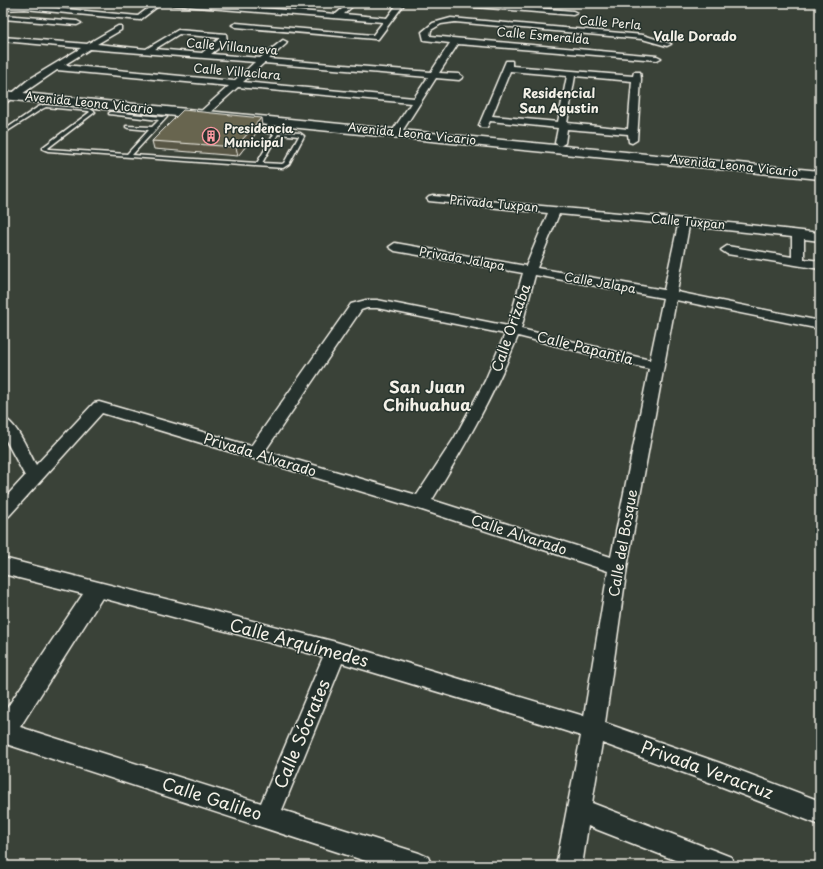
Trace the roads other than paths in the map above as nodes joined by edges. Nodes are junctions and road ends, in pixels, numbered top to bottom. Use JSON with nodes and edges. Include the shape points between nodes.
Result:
{"nodes":[{"id":1,"x":159,"y":3,"type":"edge"},
{"id":2,"x":172,"y":3,"type":"edge"},
{"id":3,"x":301,"y":3,"type":"edge"},
{"id":4,"x":353,"y":3,"type":"edge"},
{"id":5,"x":402,"y":3,"type":"edge"},
{"id":6,"x":451,"y":3,"type":"edge"},
{"id":7,"x":206,"y":4,"type":"edge"},
{"id":8,"x":29,"y":5,"type":"edge"},
{"id":9,"x":100,"y":6,"type":"dead end"},
{"id":10,"x":3,"y":7,"type":"edge"},
{"id":11,"x":90,"y":13,"type":"junction"},
{"id":12,"x":290,"y":13,"type":"junction"},
{"id":13,"x":573,"y":13,"type":"dead end"},
{"id":14,"x":246,"y":15,"type":"junction"},
{"id":15,"x":3,"y":16,"type":"edge"},
{"id":16,"x":338,"y":16,"type":"junction"},
{"id":17,"x":388,"y":20,"type":"junction"},
{"id":18,"x":532,"y":25,"type":"edge"},
{"id":19,"x":118,"y":28,"type":"dead end"},
{"id":20,"x":427,"y":38,"type":"joint"},
{"id":21,"x":3,"y":39,"type":"edge"},
{"id":22,"x":46,"y":42,"type":"junction"},
{"id":23,"x":283,"y":42,"type":"dead end"},
{"id":24,"x":455,"y":42,"type":"junction"},
{"id":25,"x":667,"y":44,"type":"dead end"},
{"id":26,"x":90,"y":46,"type":"junction"},
{"id":27,"x":147,"y":51,"type":"junction"},
{"id":28,"x":204,"y":56,"type":"junction"},
{"id":29,"x":657,"y":58,"type":"dead end"},
{"id":30,"x":260,"y":61,"type":"junction"},
{"id":31,"x":55,"y":67,"type":"junction"},
{"id":32,"x":572,"y":73,"type":"junction"},
{"id":33,"x":432,"y":76,"type":"junction"},
{"id":34,"x":459,"y":77,"type":"dead end"},
{"id":35,"x":236,"y":84,"type":"junction"},
{"id":36,"x":7,"y":97,"type":"edge"},
{"id":37,"x":416,"y":101,"type":"junction"},
{"id":38,"x":205,"y":112,"type":"junction"},
{"id":39,"x":111,"y":113,"type":"dead end"},
{"id":40,"x":168,"y":115,"type":"junction"},
{"id":41,"x":560,"y":123,"type":"junction"},
{"id":42,"x":128,"y":126,"type":"dead end"},
{"id":43,"x":275,"y":127,"type":"junction"},
{"id":44,"x":153,"y":129,"type":"junction"},
{"id":45,"x":397,"y":130,"type":"junction"},
{"id":46,"x":3,"y":133,"type":"edge"},
{"id":47,"x":555,"y":142,"type":"junction"},
{"id":48,"x":128,"y":156,"type":"junction"},
{"id":49,"x":258,"y":165,"type":"junction"},
{"id":50,"x":820,"y":168,"type":"edge"},
{"id":51,"x":820,"y":175,"type":"edge"},
{"id":52,"x":433,"y":199,"type":"dead end"},
{"id":53,"x":555,"y":210,"type":"junction"},
{"id":54,"x":684,"y":222,"type":"junction"},
{"id":55,"x":798,"y":234,"type":"junction"},
{"id":56,"x":820,"y":237,"type":"edge"},
{"id":57,"x":395,"y":247,"type":"dead end"},
{"id":58,"x":727,"y":250,"type":"dead end"},
{"id":59,"x":798,"y":262,"type":"junction"},
{"id":60,"x":820,"y":265,"type":"edge"},
{"id":61,"x":530,"y":271,"type":"junction"},
{"id":62,"x":670,"y":295,"type":"junction"},
{"id":63,"x":820,"y":325,"type":"edge"},
{"id":64,"x":513,"y":331,"type":"junction"},
{"id":65,"x":656,"y":366,"type":"junction"},
{"id":66,"x":3,"y":423,"type":"edge"},
{"id":67,"x":255,"y":453,"type":"junction"},
{"id":68,"x":34,"y":477,"type":"junction"},
{"id":69,"x":421,"y":503,"type":"junction"},
{"id":70,"x":3,"y":510,"type":"edge"},
{"id":71,"x":3,"y":566,"type":"edge"},
{"id":72,"x":618,"y":567,"type":"junction"},
{"id":73,"x":97,"y":589,"type":"junction"},
{"id":74,"x":336,"y":651,"type":"junction"},
{"id":75,"x":593,"y":729,"type":"junction"},
{"id":76,"x":4,"y":732,"type":"edge"},
{"id":77,"x":579,"y":810,"type":"junction"},
{"id":78,"x":820,"y":813,"type":"edge"},
{"id":79,"x":267,"y":817,"type":"junction"},
{"id":80,"x":419,"y":866,"type":"edge"},
{"id":81,"x":569,"y":866,"type":"edge"},
{"id":82,"x":722,"y":866,"type":"edge"}],
"edges":[{"from":1,"to":11,"type":"street","via":[[140,18]]},
{"from":2,"to":7,"type":"street"},
{"from":3,"to":12,"type":"street"},
{"from":4,"to":16,"type":"street"},
{"from":5,"to":17,"type":"street"},
{"from":6,"to":18,"type":"street"},
{"from":7,"to":14,"type":"street"},
{"from":8,"to":10,"type":"street"},
{"from":8,"to":11,"type":"street"},
{"from":9,"to":11,"type":"street"},
{"from":12,"to":14,"type":"street"},
{"from":12,"to":16,"type":"street"},
{"from":13,"to":18,"type":"street"},
{"from":14,"to":17,"type":"street","via":[[236,25],[374,37]]},
{"from":15,"to":22,"type":"street","via":[[77,23]]},
{"from":16,"to":17,"type":"street"},
{"from":18,"to":20,"type":"street","name":"Calle Perla","via":[[455,20],[430,27],[426,32]]},
{"from":18,"to":24,"type":"street","name":"Calle Esmeralda"},
{"from":18,"to":25,"type":"street","name":"Calle Perla","via":[[643,37]]},
{"from":18,"to":29,"type":"street","name":"Calle Esmeralda"},
{"from":19,"to":26,"type":"street"},
{"from":20,"to":24,"type":"street","name":"Calle Esmeralda"},
{"from":21,"to":22,"type":"street","name":"Calle Villanueva"},
{"from":22,"to":26,"type":"street","name":"Calle Villanueva"},
{"from":23,"to":30,"type":"street"},
{"from":24,"to":33,"type":"street"},
{"from":26,"to":27,"type":"street","name":"Calle Villanueva"},
{"from":26,"to":31,"type":"street"},
{"from":27,"to":28,"type":"street","name":"Calle Villanueva"},
{"from":27,"to":28,"type":"street","via":[[178,32],[223,36],[224,39]]},
{"from":28,"to":30,"type":"street","name":"Calle Villanueva"},
{"from":30,"to":33,"type":"street","name":"Calle Villanueva"},
{"from":30,"to":35,"type":"street"},
{"from":31,"to":35,"type":"street","name":"Calle Villaclara"},
{"from":31,"to":36,"type":"street"},
{"from":32,"to":41,"type":"street"},
{"from":32,"to":41,"type":"street","via":[[637,76],[632,136]]},
{"from":32,"to":41,"type":"street","via":[[508,65],[486,122]]},
{"from":33,"to":34,"type":"street","name":"Calle Villanueva"},
{"from":33,"to":37,"type":"street"},
{"from":35,"to":37,"type":"street","name":"Calle Villaclara"},
{"from":35,"to":38,"type":"street"},
{"from":36,"to":38,"type":"street","name":"Avenida Leona Vicario"},
{"from":36,"to":40,"type":"street","name":"Avenida Leona Vicario"},
{"from":37,"to":45,"type":"street"},
{"from":38,"to":40,"type":"street","name":"Avenida Leona Vicario"},
{"from":38,"to":43,"type":"street","name":"Avenida Leona Vicario"},
{"from":38,"to":45,"type":"street","name":"Avenida Leona Vicario"},
{"from":39,"to":40,"type":"lane"},
{"from":40,"to":44,"type":"lane"},
{"from":41,"to":47,"type":"street"},
{"from":42,"to":44,"type":"lane"},
{"from":43,"to":45,"type":"street","name":"Avenida Leona Vicario"},
{"from":43,"to":49,"type":"lane"},
{"from":43,"to":49,"type":"lane","via":[[302,136],[286,164]]},
{"from":44,"to":48,"type":"lane"},
{"from":45,"to":47,"type":"street","name":"Avenida Leona Vicario"},
{"from":45,"to":51,"type":"street","name":"Avenida Leona Vicario"},
{"from":46,"to":48,"type":"lane","via":[[46,106],[90,110],[93,112],[45,148]]},
{"from":47,"to":50,"type":"street","name":"Avenida Leona Vicario"},
{"from":48,"to":49,"type":"lane"},
{"from":52,"to":53,"type":"street","name":"Privada Tuxpan"},
{"from":53,"to":54,"type":"street","name":"Calle Tuxpan"},
{"from":53,"to":61,"type":"street","name":"Calle Orizaba"},
{"from":54,"to":55,"type":"street","name":"Calle Tuxpan"},
{"from":54,"to":62,"type":"street","name":"Calle del Bosque"},
{"from":55,"to":56,"type":"street","name":"Calle Tuxpan"},
{"from":55,"to":59,"type":"street"},
{"from":57,"to":61,"type":"street","name":"Privada Jalapa"},
{"from":58,"to":59,"type":"street"},
{"from":59,"to":60,"type":"street"},
{"from":61,"to":62,"type":"street","name":"Calle Jalapa"},
{"from":61,"to":64,"type":"street","name":"Calle Orizaba"},
{"from":62,"to":63,"type":"street","name":"Calle Jalapa"},
{"from":62,"to":65,"type":"street","name":"Calle del Bosque"},
{"from":64,"to":65,"type":"street","name":"Calle Papantla"},
{"from":64,"to":67,"type":"street","name":"Calle Papantla","via":[[377,304],[356,307]]},
{"from":64,"to":69,"type":"street","name":"Calle Orizaba","via":[[492,381],[466,432]]},
{"from":65,"to":72,"type":"street","name":"Calle del Bosque"},
{"from":66,"to":68,"type":"street"},
{"from":67,"to":68,"type":"street","name":"Privada Alvarado","via":[[99,407]]},
{"from":67,"to":69,"type":"street","name":"Privada Alvarado"},
{"from":68,"to":70,"type":"street"},
{"from":69,"to":72,"type":"street","name":"Calle Alvarado"},
{"from":71,"to":73,"type":"street","name":"Calle Arquímedes"},
{"from":72,"to":75,"type":"street","name":"Calle del Bosque"},
{"from":73,"to":74,"type":"street","name":"Calle Arquímedes"},
{"from":73,"to":76,"type":"street"},
{"from":74,"to":75,"type":"street","name":"Calle Arquímedes"},
{"from":74,"to":79,"type":"street","name":"Calle Sócrates"},
{"from":75,"to":77,"type":"street","name":"Calle del Bosque"},
{"from":75,"to":78,"type":"street","name":"Privada Veracruz"},
{"from":76,"to":79,"type":"street","name":"Calle Galileo"},
{"from":77,"to":81,"type":"street","name":"Calle del Bosque"},
{"from":77,"to":82,"type":"street"},
{"from":79,"to":80,"type":"street","name":"Calle Galileo"}]}
